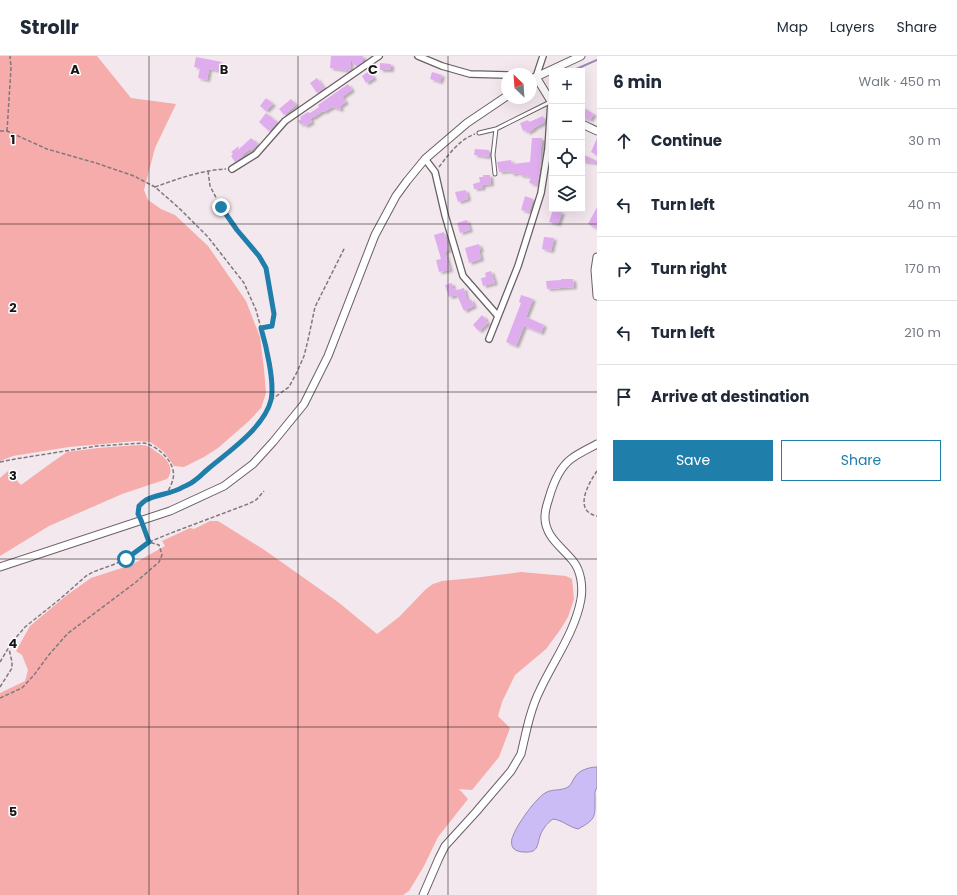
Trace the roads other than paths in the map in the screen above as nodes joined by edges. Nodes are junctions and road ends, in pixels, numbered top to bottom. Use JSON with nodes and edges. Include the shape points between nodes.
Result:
{"nodes":[{"id":1,"x":379,"y":56,"type":"edge"},
{"id":2,"x":418,"y":56,"type":"edge"},
{"id":3,"x":543,"y":56,"type":"edge"},
{"id":4,"x":581,"y":56,"type":"edge"},
{"id":5,"x":537,"y":69,"type":"edge"},
{"id":6,"x":501,"y":75,"type":"edge"},
{"id":7,"x":537,"y":76,"type":"edge"},
{"id":8,"x":537,"y":83,"type":"edge"},
{"id":9,"x":549,"y":98,"type":"edge"},
{"id":10,"x":501,"y":100,"type":"edge"},
{"id":11,"x":549,"y":103,"type":"edge"},
{"id":12,"x":552,"y":104,"type":"edge"},
{"id":13,"x":585,"y":126,"type":"edge"},
{"id":14,"x":496,"y":129,"type":"junction"},
{"id":15,"x":597,"y":132,"type":"edge"},
{"id":16,"x":479,"y":133,"type":"road end"},
{"id":17,"x":425,"y":160,"type":"junction"},
{"id":18,"x":232,"y":169,"type":"road end"},
{"id":19,"x":495,"y":174,"type":"dead end"},
{"id":20,"x":597,"y":257,"type":"edge"},
{"id":21,"x":597,"y":296,"type":"edge"},
{"id":22,"x":498,"y":316,"type":"junction"},
{"id":23,"x":489,"y":339,"type":"dead end"},
{"id":24,"x":597,"y":444,"type":"edge"},
{"id":25,"x":0,"y":566,"type":"edge"},
{"id":26,"x":424,"y":895,"type":"edge"}],
"edges":[{"from":1,"to":18,"type":"street","via":[[285,121],[256,154]]},
{"from":2,"to":6,"type":"street","via":[[470,74]]},
{"from":3,"to":5,"type":"street"},
{"from":4,"to":7,"type":"street"},
{"from":8,"to":9,"type":"street"},
{"from":10,"to":17,"type":"street","via":[[467,123]]},
{"from":11,"to":14,"type":"lane"},
{"from":12,"to":22,"type":"street","via":[[541,193],[518,266]]},
{"from":13,"to":15,"type":"street"},
{"from":14,"to":16,"type":"lane"},
{"from":14,"to":19,"type":"lane","via":[[493,155]]},
{"from":17,"to":22,"type":"street","via":[[435,172],[463,276]]},
{"from":17,"to":25,"type":"street","via":[[406,181],[375,235],[328,356],[304,404],[253,464],[224,486],[170,511]]},
{"from":20,"to":21,"type":"street"},
{"from":22,"to":23,"type":"street"},
{"from":24,"to":26,"type":"street","via":[[570,460],[562,468],[550,494],[544,517],[556,544],[573,561],[580,576],[581,597],[578,612],[539,691],[518,761],[445,846]]}]}
